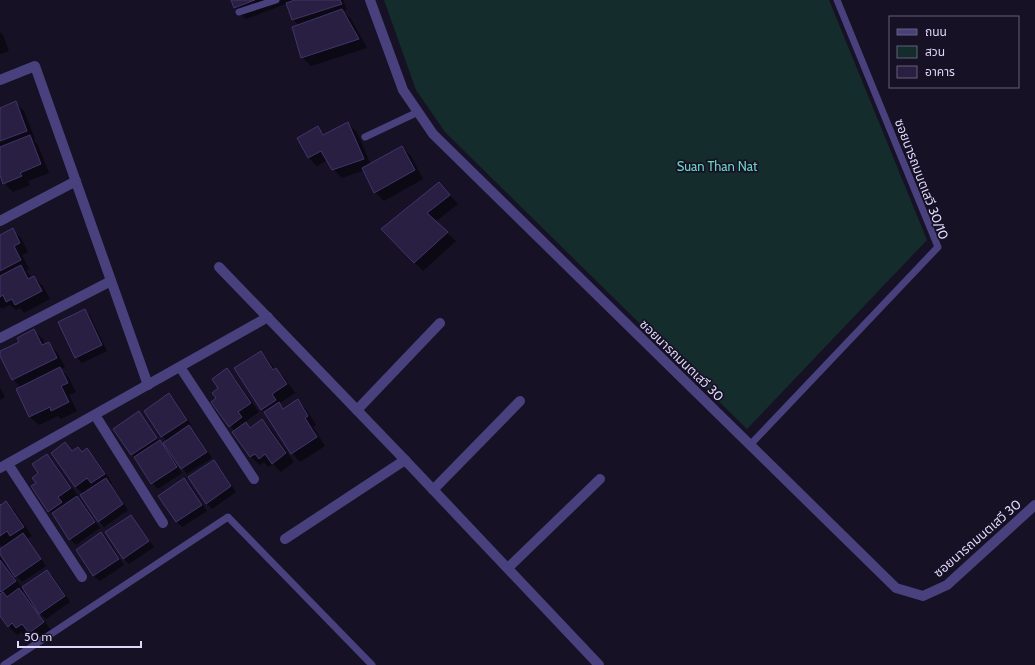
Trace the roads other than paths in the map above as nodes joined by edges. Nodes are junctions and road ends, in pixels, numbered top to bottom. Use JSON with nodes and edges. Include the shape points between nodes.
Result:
{"nodes":[{"id":1,"x":276,"y":0,"type":"edge"},
{"id":2,"x":370,"y":0,"type":"edge"},
{"id":3,"x":837,"y":0,"type":"edge"},
{"id":4,"x":239,"y":12,"type":"dead end"},
{"id":5,"x":0,"y":80,"type":"edge"},
{"id":6,"x":418,"y":112,"type":"junction"},
{"id":7,"x":365,"y":137,"type":"dead end"},
{"id":8,"x":76,"y":181,"type":"junction"},
{"id":9,"x":0,"y":222,"type":"edge"},
{"id":10,"x":219,"y":267,"type":"dead end"},
{"id":11,"x":111,"y":281,"type":"junction"},
{"id":12,"x":268,"y":317,"type":"junction"},
{"id":13,"x":440,"y":323,"type":"dead end"},
{"id":14,"x":0,"y":338,"type":"edge"},
{"id":15,"x":180,"y":367,"type":"junction"},
{"id":16,"x":148,"y":385,"type":"junction"},
{"id":17,"x":520,"y":401,"type":"dead end"},
{"id":18,"x":356,"y":410,"type":"junction"},
{"id":19,"x":95,"y":415,"type":"junction"},
{"id":20,"x":750,"y":445,"type":"junction"},
{"id":21,"x":405,"y":460,"type":"junction"},
{"id":22,"x":4,"y":466,"type":"edge"},
{"id":23,"x":600,"y":478,"type":"dead end"},
{"id":24,"x":254,"y":479,"type":"dead end"},
{"id":25,"x":433,"y":490,"type":"junction"},
{"id":26,"x":1035,"y":505,"type":"edge"},
{"id":27,"x":163,"y":523,"type":"dead end"},
{"id":28,"x":285,"y":540,"type":"dead end"},
{"id":29,"x":508,"y":568,"type":"junction"},
{"id":30,"x":82,"y":577,"type":"dead end"},
{"id":31,"x":4,"y":665,"type":"edge"},
{"id":32,"x":372,"y":665,"type":"edge"},
{"id":33,"x":599,"y":665,"type":"edge"}],
"edges":[{"from":1,"to":4,"type":"lane"},
{"from":2,"to":6,"type":"street","name":"ซอยนารถมนตเสวี 30","via":[[403,90]]},
{"from":3,"to":20,"type":"lane","name":"ซอยนารถมนตเสวี 30/10","via":[[938,247]]},
{"from":5,"to":8,"type":"street","via":[[35,66]]},
{"from":6,"to":7,"type":"lane"},
{"from":6,"to":20,"type":"street","name":"ซอยนารถมนตเสวี 30","via":[[432,134]]},
{"from":8,"to":9,"type":"street"},
{"from":8,"to":11,"type":"street"},
{"from":10,"to":12,"type":"street"},
{"from":11,"to":14,"type":"street"},
{"from":11,"to":16,"type":"street"},
{"from":12,"to":15,"type":"street"},
{"from":12,"to":18,"type":"street"},
{"from":13,"to":18,"type":"street"},
{"from":15,"to":16,"type":"street"},
{"from":15,"to":24,"type":"street"},
{"from":16,"to":19,"type":"street"},
{"from":17,"to":25,"type":"street"},
{"from":18,"to":21,"type":"street"},
{"from":19,"to":22,"type":"street"},
{"from":19,"to":27,"type":"street"},
{"from":20,"to":26,"type":"street","name":"ซอยนารถมนตเสวี 30","via":[[896,588],[923,596],[947,585]]},
{"from":21,"to":25,"type":"street"},
{"from":21,"to":28,"type":"street"},
{"from":22,"to":30,"type":"street"},
{"from":23,"to":29,"type":"street"},
{"from":25,"to":29,"type":"street"},
{"from":29,"to":33,"type":"street"},
{"from":31,"to":32,"type":"lane","via":[[228,517]]}]}
